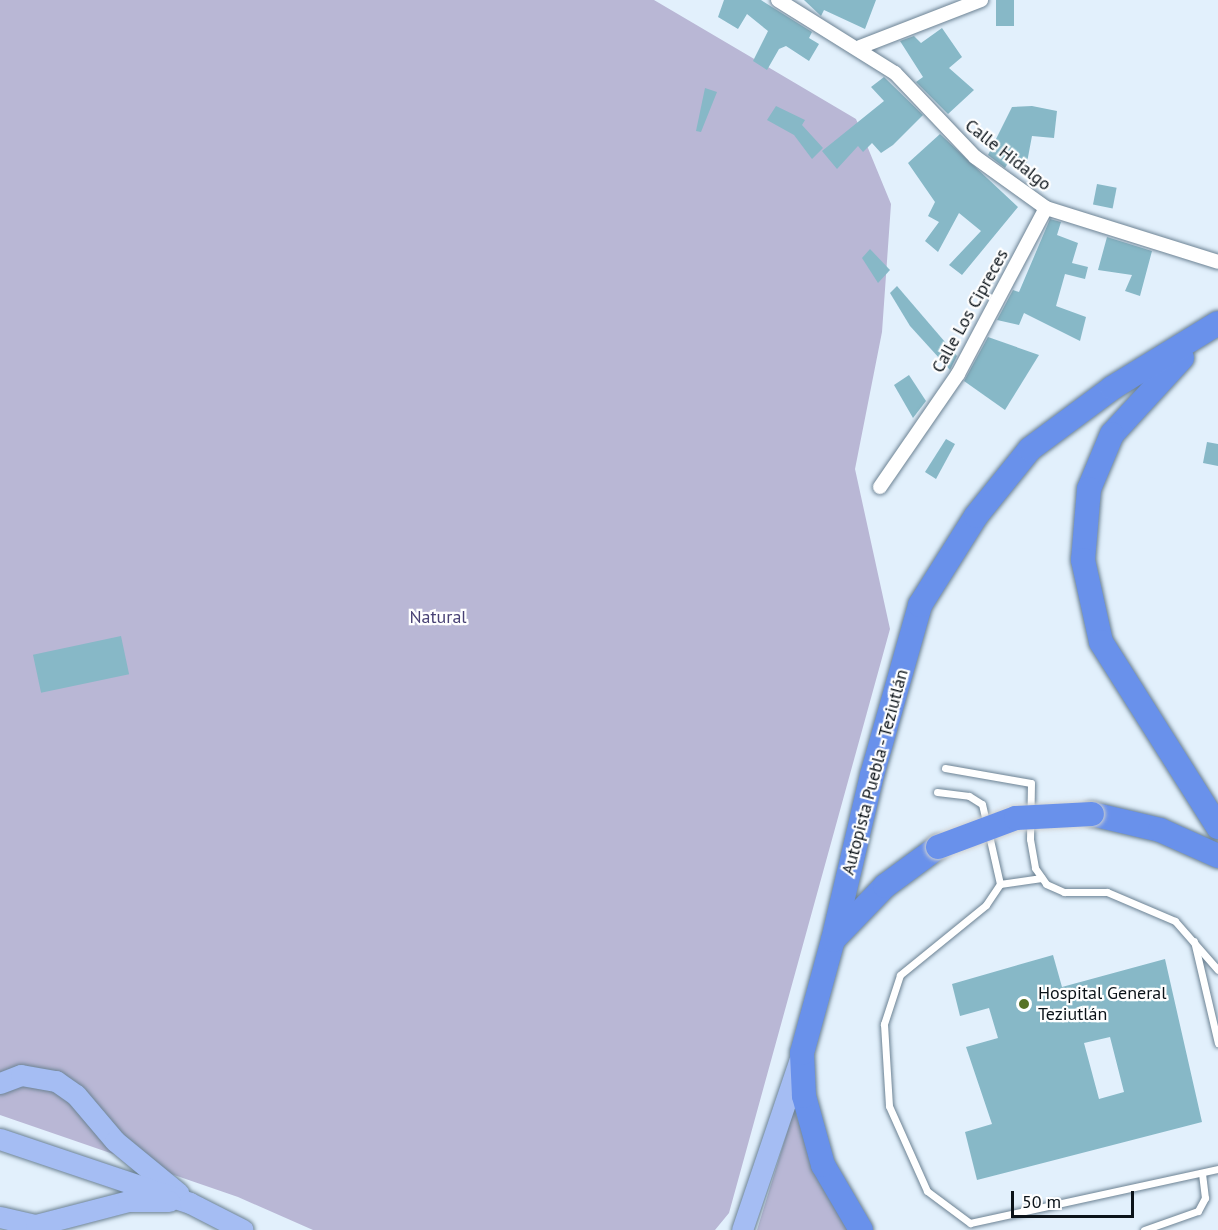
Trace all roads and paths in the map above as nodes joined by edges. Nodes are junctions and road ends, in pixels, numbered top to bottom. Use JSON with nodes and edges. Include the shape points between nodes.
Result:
{"nodes":[{"id":1,"x":778,"y":0,"type":"edge"},
{"id":2,"x":981,"y":0,"type":"edge"},
{"id":3,"x":860,"y":47,"type":"junction"},
{"id":4,"x":1046,"y":208,"type":"junction"},
{"id":5,"x":1218,"y":262,"type":"edge"},
{"id":6,"x":1218,"y":325,"type":"edge"},
{"id":7,"x":880,"y":487,"type":"dead end"},
{"id":8,"x":945,"y":768,"type":"dead end"},
{"id":9,"x":937,"y":792,"type":"dead end"},
{"id":10,"x":1218,"y":827,"type":"edge"},
{"id":11,"x":1218,"y":856,"type":"edge"},
{"id":12,"x":1042,"y":878,"type":"junction"},
{"id":13,"x":1000,"y":884,"type":"junction"},
{"id":14,"x":1193,"y":939,"type":"junction"},
{"id":15,"x":833,"y":940,"type":"junction"},
{"id":16,"x":1218,"y":970,"type":"edge"},
{"id":17,"x":1218,"y":1043,"type":"edge"},
{"id":18,"x":802,"y":1053,"type":"junction"},
{"id":19,"x":0,"y":1083,"type":"edge"},
{"id":20,"x":0,"y":1139,"type":"edge"},
{"id":21,"x":1218,"y":1169,"type":"edge"},
{"id":22,"x":1202,"y":1173,"type":"junction"},
{"id":23,"x":190,"y":1203,"type":"junction"},
{"id":24,"x":0,"y":1217,"type":"edge"},
{"id":25,"x":970,"y":1223,"type":"junction"},
{"id":26,"x":243,"y":1230,"type":"edge"},
{"id":27,"x":742,"y":1230,"type":"edge"},
{"id":28,"x":861,"y":1230,"type":"edge"},
{"id":29,"x":979,"y":1230,"type":"edge"},
{"id":30,"x":1144,"y":1230,"type":"edge"}],
"edges":[{"from":1,"to":3,"type":"street","name":"Calle Hidalgo"},
{"from":2,"to":3,"type":"street"},
{"from":3,"to":4,"type":"street","name":"Calle Hidalgo","via":[[895,73],[975,157]]},
{"from":4,"to":5,"type":"street","name":"Calle Hidalgo"},
{"from":4,"to":7,"type":"street","name":"Calle Los Cipreces","via":[[958,374]]},
{"from":6,"to":10,"type":"highway","via":[[1125,414],[1103,453],[1082,523],[1088,600],[1101,642]]},
{"from":6,"to":15,"type":"highway","name":"Autopista Puebla - Teziutlán","via":[[1093,401],[1030,449],[976,516],[920,605],[872,775]]},
{"from":8,"to":12,"type":"lane","via":[[1030,783],[1030,839]]},
{"from":9,"to":13,"type":"lane","via":[[969,796],[982,804]]},
{"from":11,"to":15,"type":"highway","name":"Autopista Puebla - Teziutlán","bridge":true,"via":[[1160,830],[1092,814],[1016,818],[938,847],[885,886]]},
{"from":12,"to":13,"type":"lane"},
{"from":12,"to":14,"type":"lane","via":[[1064,892],[1107,892],[1175,921]]},
{"from":13,"to":25,"type":"lane","via":[[986,905],[900,975],[884,1024],[889,1106],[927,1191]]},
{"from":14,"to":16,"type":"lane"},
{"from":14,"to":17,"type":"lane"},
{"from":15,"to":18,"type":"highway","name":"Autopista Puebla - Teziutlán"},
{"from":18,"to":27,"type":"main road"},
{"from":18,"to":28,"type":"highway","name":"Autopista Puebla - Teziutlán","via":[[804,1096],[823,1165]]},
{"from":19,"to":23,"type":"main road","via":[[31,1075],[68,1089],[115,1141]]},
{"from":20,"to":23,"type":"main road"},
{"from":21,"to":22,"type":"lane"},
{"from":22,"to":25,"type":"lane"},
{"from":22,"to":30,"type":"lane","via":[[1205,1198],[1198,1211]]},
{"from":23,"to":24,"type":"main road","via":[[128,1201],[36,1225]]},
{"from":23,"to":26,"type":"main road"},
{"from":25,"to":29,"type":"lane"}]}
